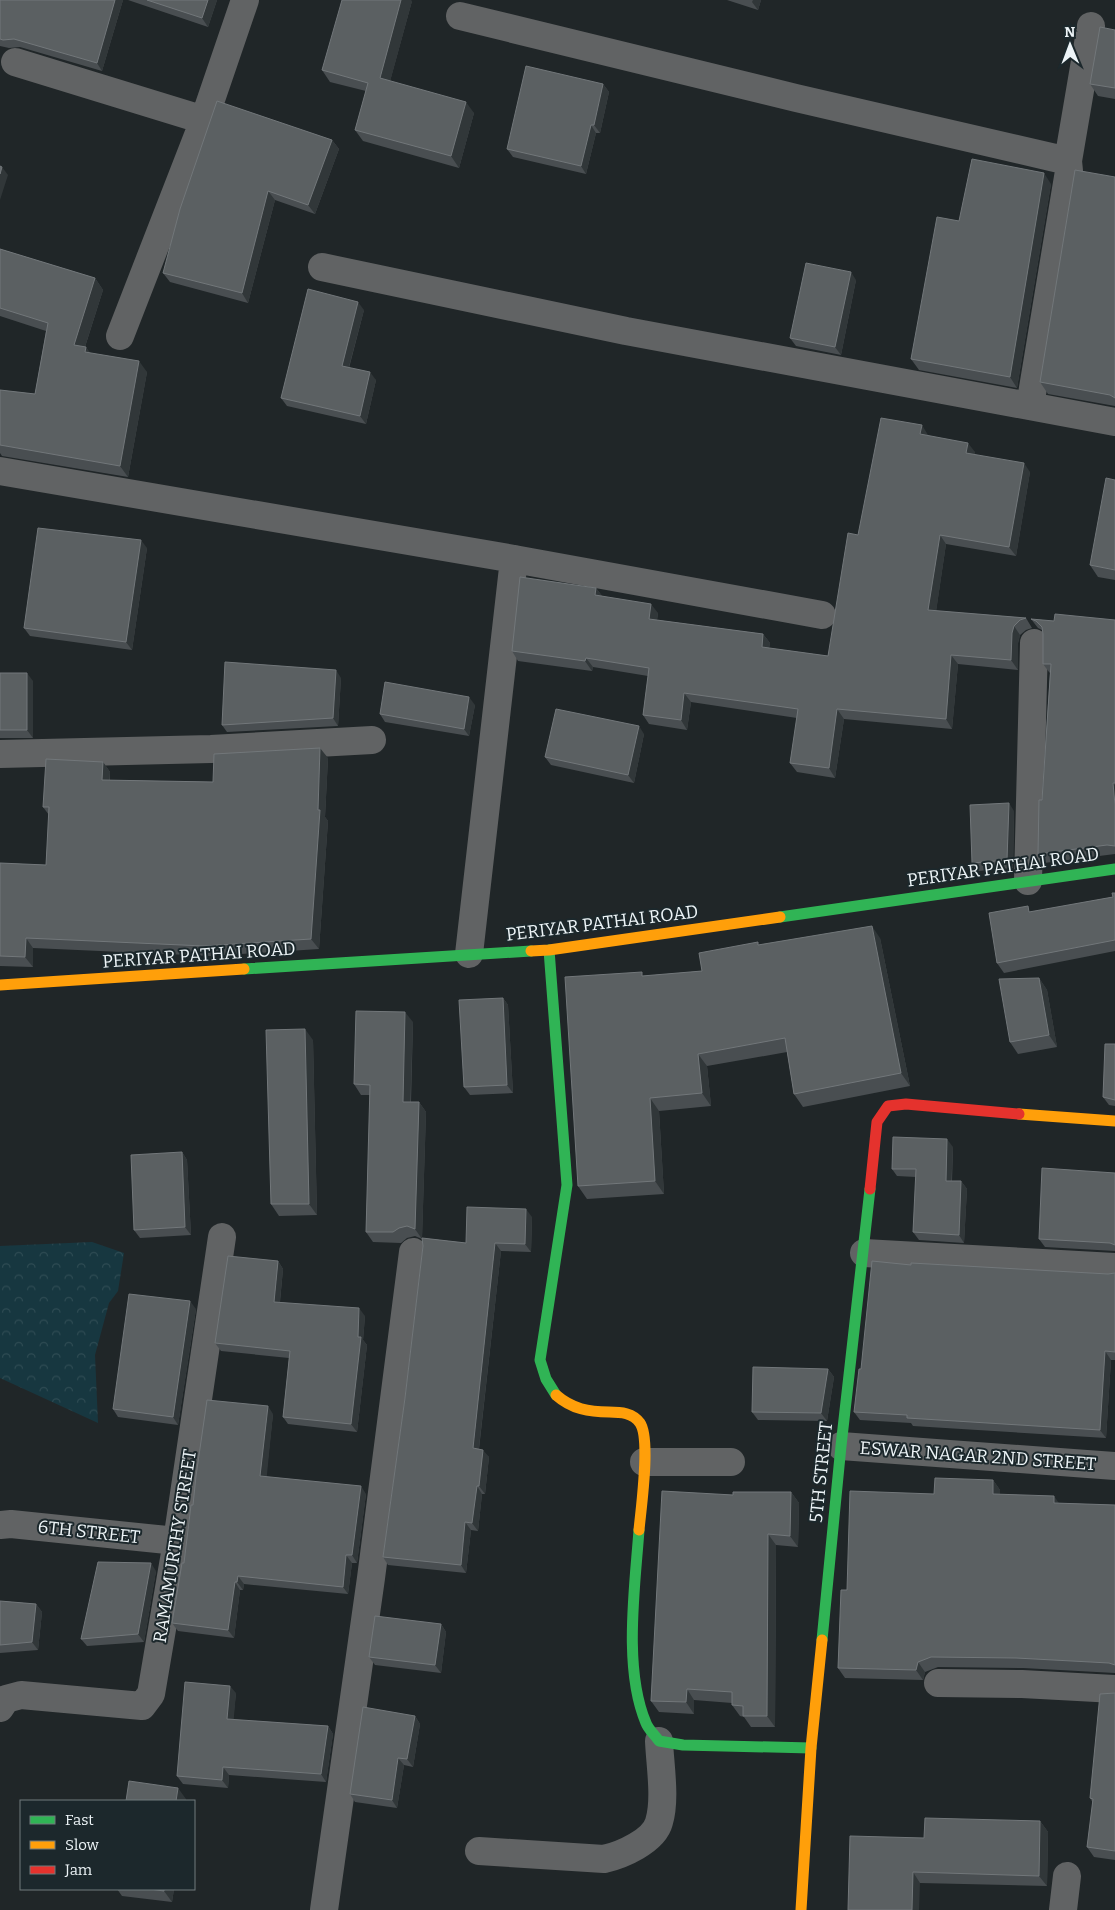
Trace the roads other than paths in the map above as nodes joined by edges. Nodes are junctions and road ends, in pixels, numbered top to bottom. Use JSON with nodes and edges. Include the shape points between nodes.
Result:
{"nodes":[{"id":1,"x":244,"y":0,"type":"edge"},
{"id":2,"x":460,"y":16,"type":"dead end"},
{"id":3,"x":1091,"y":26,"type":"dead end"},
{"id":4,"x":15,"y":62,"type":"dead end"},
{"id":5,"x":204,"y":120,"type":"junction"},
{"id":6,"x":1068,"y":161,"type":"junction"},
{"id":7,"x":322,"y":267,"type":"dead end"},
{"id":8,"x":120,"y":336,"type":"dead end"},
{"id":9,"x":1030,"y":406,"type":"junction"},
{"id":10,"x":1115,"y":422,"type":"edge"},
{"id":11,"x":0,"y":471,"type":"edge"},
{"id":12,"x":514,"y":559,"type":"junction"},
{"id":13,"x":822,"y":614,"type":"dead end"},
{"id":14,"x":1034,"y":643,"type":"dead end"},
{"id":15,"x":372,"y":740,"type":"dead end"},
{"id":16,"x":0,"y":754,"type":"edge"},
{"id":17,"x":1115,"y":869,"type":"edge"},
{"id":18,"x":1028,"y":881,"type":"junction"},
{"id":19,"x":549,"y":950,"type":"junction"},
{"id":20,"x":469,"y":954,"type":"junction"},
{"id":21,"x":0,"y":985,"type":"edge"},
{"id":22,"x":1115,"y":1121,"type":"edge"},
{"id":23,"x":222,"y":1237,"type":"dead end"},
{"id":24,"x":413,"y":1252,"type":"dead end"},
{"id":25,"x":864,"y":1253,"type":"junction"},
{"id":26,"x":1115,"y":1268,"type":"edge"},
{"id":27,"x":841,"y":1446,"type":"junction"},
{"id":28,"x":644,"y":1462,"type":"junction"},
{"id":29,"x":731,"y":1462,"type":"dead end"},
{"id":30,"x":1115,"y":1466,"type":"edge"},
{"id":31,"x":0,"y":1525,"type":"edge"},
{"id":32,"x":177,"y":1541,"type":"junction"},
{"id":33,"x":938,"y":1683,"type":"dead end"},
{"id":34,"x":1115,"y":1689,"type":"edge"},
{"id":35,"x":0,"y":1708,"type":"edge"},
{"id":36,"x":659,"y":1741,"type":"junction"},
{"id":37,"x":811,"y":1748,"type":"junction"},
{"id":38,"x":479,"y":1851,"type":"dead end"},
{"id":39,"x":1067,"y":1876,"type":"dead end"},
{"id":40,"x":324,"y":1910,"type":"edge"},
{"id":41,"x":801,"y":1910,"type":"edge"},
{"id":42,"x":1062,"y":1910,"type":"edge"}],
"edges":[{"from":1,"to":5,"type":"street"},
{"from":2,"to":6,"type":"street"},
{"from":3,"to":6,"type":"street"},
{"from":4,"to":5,"type":"street"},
{"from":5,"to":8,"type":"street"},
{"from":6,"to":9,"type":"street","via":[[1069,171]]},
{"from":7,"to":9,"type":"street","via":[[626,331]]},
{"from":9,"to":10,"type":"street"},
{"from":11,"to":12,"type":"street"},
{"from":12,"to":13,"type":"street"},
{"from":12,"to":20,"type":"street"},
{"from":14,"to":18,"type":"street"},
{"from":15,"to":16,"type":"street","via":[[211,749]]},
{"from":17,"to":18,"type":"street","name":"PERIYAR PATHAI ROAD"},
{"from":18,"to":19,"type":"street","name":"PERIYAR PATHAI ROAD"},
{"from":19,"to":20,"type":"street","name":"PERIYAR PATHAI ROAD"},
{"from":19,"to":28,"type":"street","via":[[567,1185],[540,1360],[546,1380],[567,1404],[586,1411],[624,1413],[635,1417],[641,1424],[644,1438]]},
{"from":20,"to":21,"type":"street","name":"PERIYAR PATHAI ROAD"},
{"from":22,"to":25,"type":"street","name":"5TH STREET","via":[[906,1104],[888,1106],[876,1122]]},
{"from":23,"to":32,"type":"street","name":"RAMAMURTHY STREET"},
{"from":24,"to":40,"type":"street"},
{"from":25,"to":26,"type":"street"},
{"from":25,"to":27,"type":"street","name":"5TH STREET"},
{"from":27,"to":30,"type":"street","name":"ESWAR NAGAR 2ND STREET"},
{"from":27,"to":37,"type":"street","name":"5TH STREET"},
{"from":28,"to":29,"type":"street"},
{"from":28,"to":36,"type":"street","via":[[632,1624],[636,1689],[646,1724]]},
{"from":31,"to":32,"type":"street","name":"6TH STREET"},
{"from":32,"to":35,"type":"street","name":"RAMAMURTHY STREET","via":[[151,1694],[142,1706],[21,1695],[6,1699]]},
{"from":33,"to":34,"type":"street"},
{"from":36,"to":37,"type":"street","via":[[683,1745]]},
{"from":36,"to":38,"type":"street","via":[[662,1802],[659,1824],[643,1843],[604,1859]]},
{"from":37,"to":41,"type":"street","name":"5TH STREET"},
{"from":39,"to":42,"type":"street"}]}
